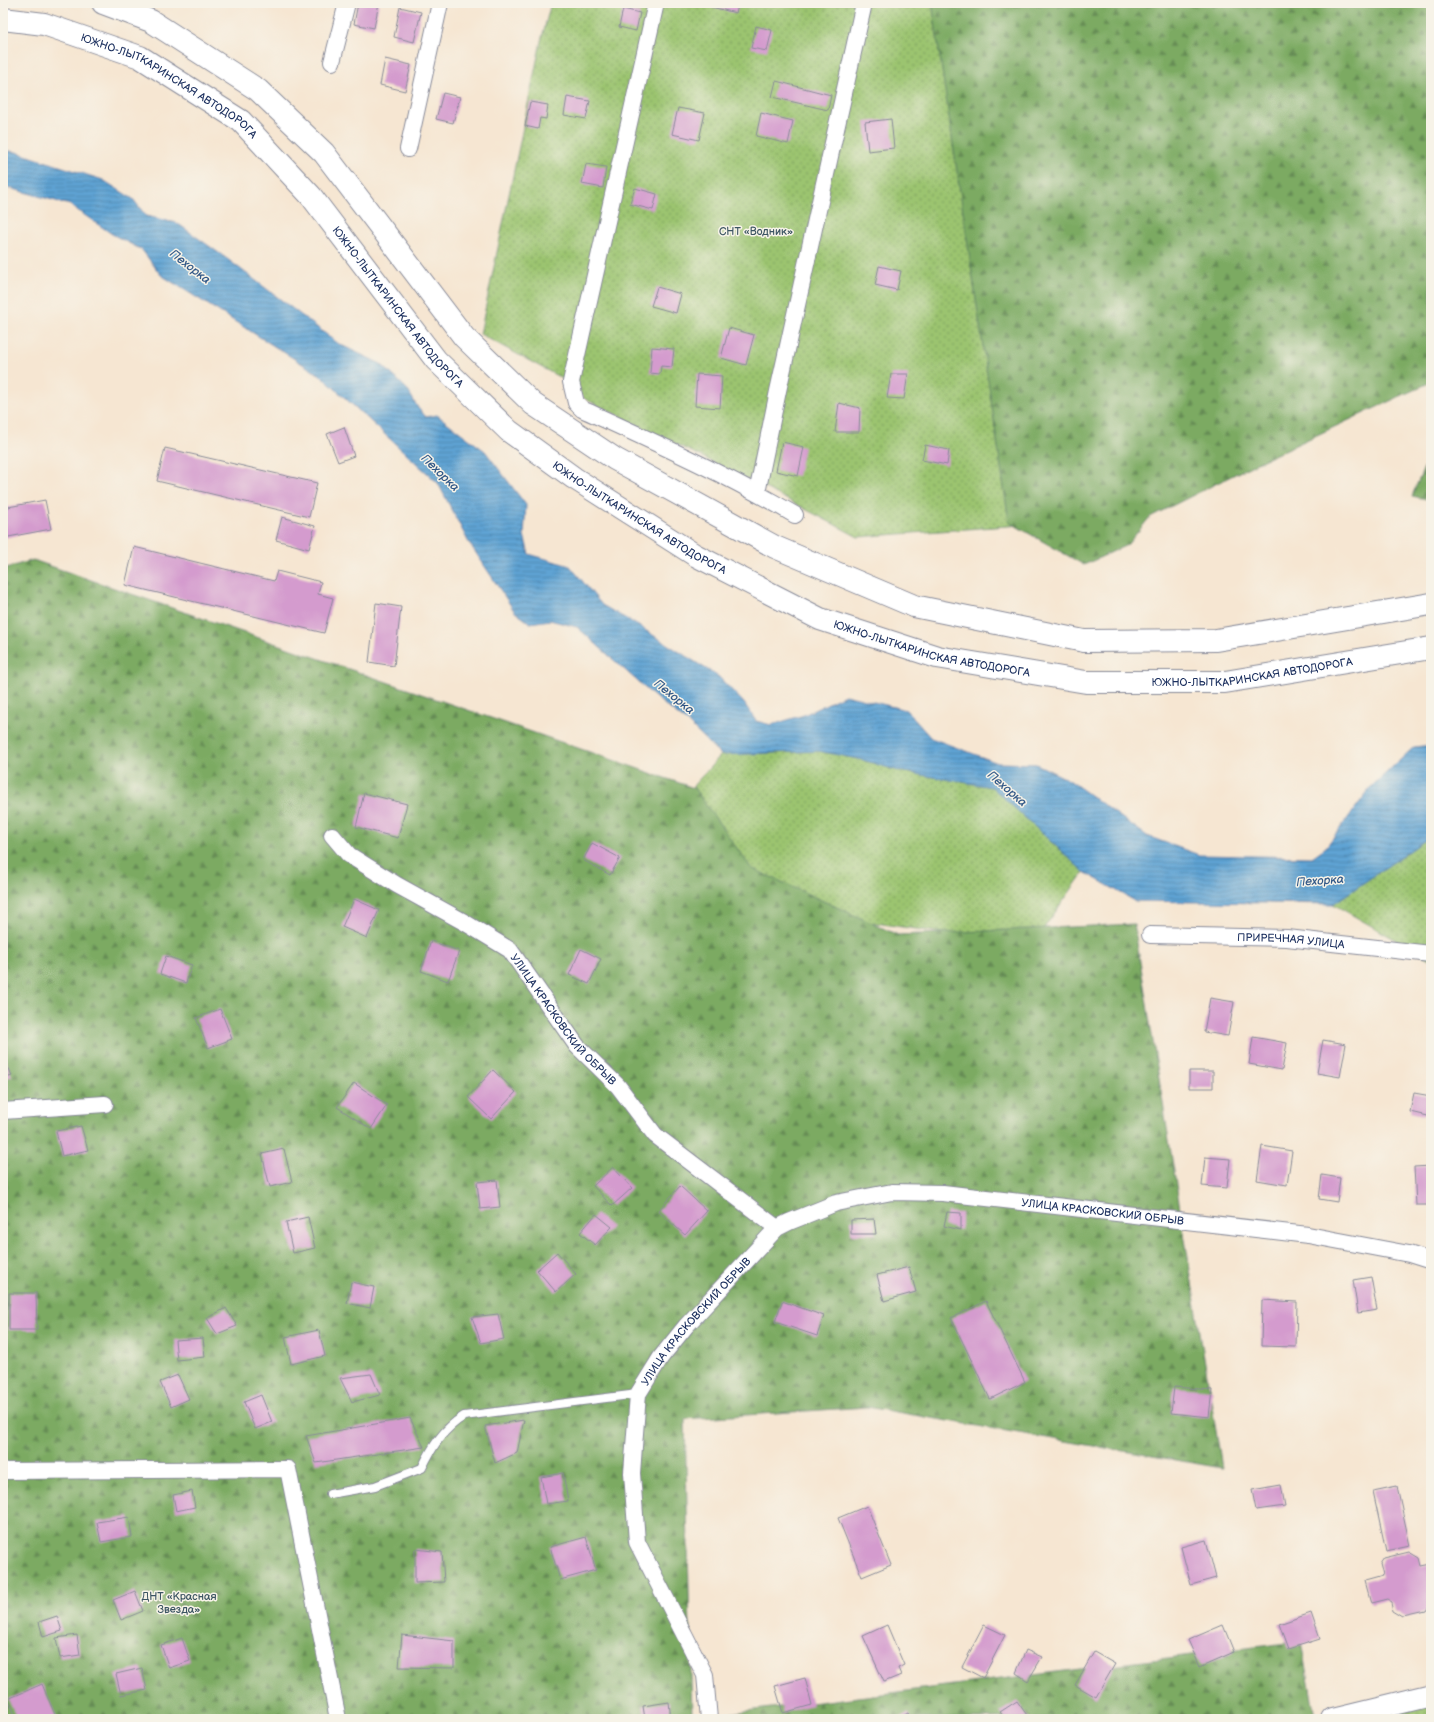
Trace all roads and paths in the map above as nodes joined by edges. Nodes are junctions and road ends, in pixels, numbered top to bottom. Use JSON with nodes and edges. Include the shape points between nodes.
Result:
{"nodes":[{"id":1,"x":103,"y":3,"type":"edge"},
{"id":2,"x":346,"y":3,"type":"edge"},
{"id":3,"x":440,"y":3,"type":"edge"},
{"id":4,"x":656,"y":3,"type":"edge"},
{"id":5,"x":864,"y":3,"type":"edge"},
{"id":6,"x":3,"y":19,"type":"edge"},
{"id":7,"x":332,"y":62,"type":"dead end"},
{"id":8,"x":408,"y":149,"type":"dead end"},
{"id":9,"x":757,"y":493,"type":"junction"},
{"id":10,"x":795,"y":515,"type":"dead end"},
{"id":11,"x":1431,"y":604,"type":"edge"},
{"id":12,"x":1431,"y":648,"type":"edge"},
{"id":13,"x":332,"y":835,"type":"dead end"},
{"id":14,"x":1150,"y":935,"type":"dead end"},
{"id":15,"x":1431,"y":954,"type":"edge"},
{"id":16,"x":105,"y":1104,"type":"dead end"},
{"id":17,"x":3,"y":1111,"type":"edge"},
{"id":18,"x":777,"y":1228,"type":"junction"},
{"id":19,"x":1431,"y":1261,"type":"edge"},
{"id":20,"x":638,"y":1394,"type":"junction"},
{"id":21,"x":3,"y":1471,"type":"edge"},
{"id":22,"x":330,"y":1494,"type":"dead end"},
{"id":23,"x":1431,"y":1695,"type":"edge"},
{"id":24,"x":338,"y":1719,"type":"edge"},
{"id":25,"x":709,"y":1719,"type":"edge"},
{"id":26,"x":1332,"y":1719,"type":"edge"}],
"edges":[{"from":1,"to":11,"type":"main road","via":[[151,21],[264,96],[324,153],[464,337],[533,404],[615,459],[775,546],[914,606],[1084,642],[1216,640]]},
{"from":2,"to":7,"type":"street"},
{"from":3,"to":8,"type":"street"},
{"from":4,"to":9,"type":"street","via":[[571,382],[576,404],[582,409],[683,455]]},
{"from":5,"to":9,"type":"street"},
{"from":6,"to":12,"type":"main road","name":"ЮЖНО-ЛЫТКАРИНСКАЯ АВТОДОРОГА","via":[[44,24],[140,57],[241,121],[312,196],[436,360],[508,430],[574,478],[695,555],[820,619],[937,657],[1086,682],[1225,682]]},
{"from":9,"to":10,"type":"street"},
{"from":13,"to":18,"type":"street","name":"УЛИЦА КРАСКОВСКИЙ ОБРЫВ","via":[[349,855],[510,950],[577,1046],[618,1086],[655,1135]]},
{"from":14,"to":15,"type":"street","name":"ПРИРЕЧНАЯ УЛИЦА","via":[[1288,938]]},
{"from":16,"to":17,"type":"street"},
{"from":18,"to":19,"type":"street","name":"УЛИЦА КРАСКОВСКИЙ ОБРЫВ","via":[[836,1203],[892,1192],[943,1193],[1308,1235],[1409,1254]]},
{"from":18,"to":20,"type":"street","name":"УЛИЦА КРАСКОВСКИЙ ОБРЫВ","via":[[686,1326],[661,1357]]},
{"from":20,"to":22,"type":"lane","via":[[464,1416],[453,1423],[433,1446],[422,1468],[375,1486]]},
{"from":20,"to":25,"type":"street","name":"УЛИЦА КРАСКОВСКИЙ ОБРЫВ","via":[[632,1473],[637,1542],[705,1675]]},
{"from":21,"to":24,"type":"street","via":[[288,1469]]},
{"from":23,"to":26,"type":"main road"}]}
